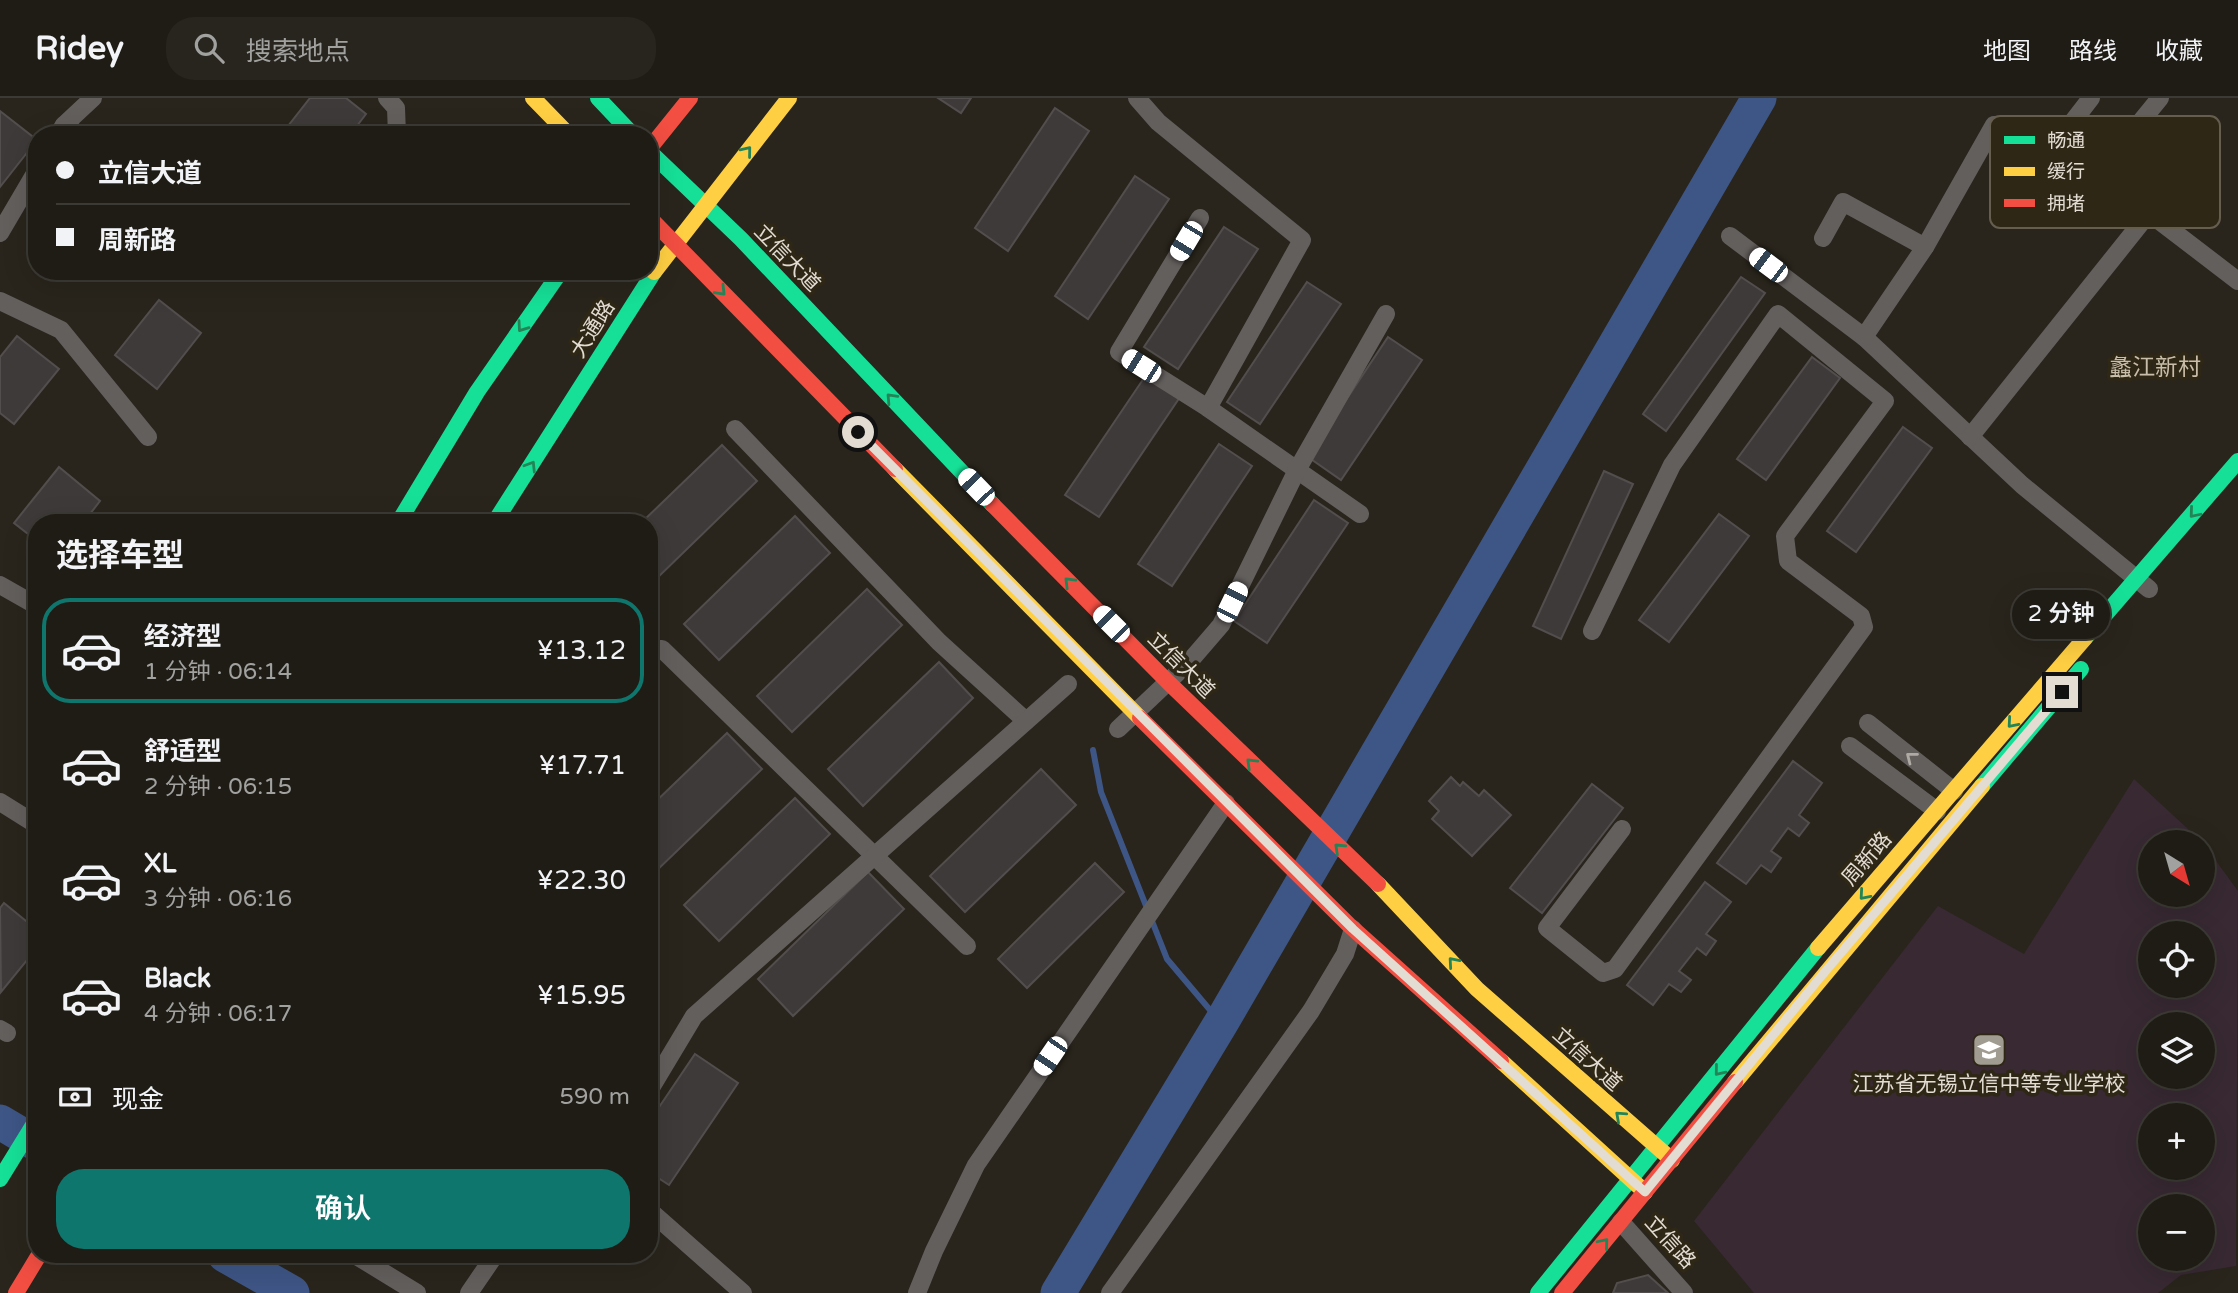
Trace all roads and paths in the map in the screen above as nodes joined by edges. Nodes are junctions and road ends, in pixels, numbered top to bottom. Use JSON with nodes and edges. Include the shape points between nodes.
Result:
{"nodes":[{"id":1,"x":93,"y":98,"type":"edge"},
{"id":2,"x":387,"y":98,"type":"edge"},
{"id":3,"x":533,"y":98,"type":"edge"},
{"id":4,"x":598,"y":98,"type":"edge"},
{"id":5,"x":690,"y":98,"type":"edge"},
{"id":6,"x":789,"y":98,"type":"edge"},
{"id":7,"x":1137,"y":98,"type":"edge"},
{"id":8,"x":2091,"y":98,"type":"edge"},
{"id":9,"x":2160,"y":98,"type":"edge"},
{"id":10,"x":2077,"y":116,"type":"edge"},
{"id":11,"x":2145,"y":116,"type":"edge"},
{"id":12,"x":65,"y":126,"type":"edge"},
{"id":13,"x":397,"y":126,"type":"edge"},
{"id":14,"x":560,"y":126,"type":"edge"},
{"id":15,"x":625,"y":126,"type":"edge"},
{"id":16,"x":1990,"y":132,"type":"edge"},
{"id":17,"x":658,"y":139,"type":"edge"},
{"id":18,"x":658,"y":159,"type":"edge"},
{"id":19,"x":28,"y":185,"type":"edge"},
{"id":20,"x":705,"y":204,"type":"junction"},
{"id":21,"x":1200,"y":218,"type":"dead end"},
{"id":22,"x":658,"y":226,"type":"edge"},
{"id":23,"x":2137,"y":228,"type":"edge"},
{"id":24,"x":2169,"y":228,"type":"edge"},
{"id":25,"x":0,"y":233,"type":"edge"},
{"id":26,"x":1730,"y":236,"type":"dead end"},
{"id":27,"x":1823,"y":239,"type":"dead end"},
{"id":28,"x":674,"y":242,"type":"junction"},
{"id":29,"x":1925,"y":247,"type":"junction"},
{"id":30,"x":658,"y":267,"type":"edge"},
{"id":31,"x":555,"y":280,"type":"edge"},
{"id":32,"x":650,"y":280,"type":"edge"},
{"id":33,"x":2238,"y":281,"type":"edge"},
{"id":34,"x":0,"y":301,"type":"edge"},
{"id":35,"x":1386,"y":314,"type":"dead end"},
{"id":36,"x":1864,"y":337,"type":"junction"},
{"id":37,"x":1208,"y":408,"type":"junction"},
{"id":38,"x":736,"y":429,"type":"dead end"},
{"id":39,"x":1970,"y":437,"type":"junction"},
{"id":40,"x":148,"y":438,"type":"dead end"},
{"id":41,"x":2238,"y":461,"type":"edge"},
{"id":42,"x":1297,"y":470,"type":"junction"},
{"id":43,"x":2238,"y":482,"type":"edge"},
{"id":44,"x":403,"y":514,"type":"edge"},
{"id":45,"x":500,"y":514,"type":"edge"},
{"id":46,"x":1360,"y":514,"type":"dead end"},
{"id":47,"x":0,"y":585,"type":"edge"},
{"id":48,"x":2142,"y":589,"type":"junction"},
{"id":49,"x":28,"y":601,"type":"edge"},
{"id":50,"x":1592,"y":631,"type":"dead end"},
{"id":51,"x":658,"y":649,"type":"edge"},
{"id":52,"x":2095,"y":653,"type":"dead end"},
{"id":53,"x":1169,"y":683,"type":"junction"},
{"id":54,"x":1068,"y":684,"type":"dead end"},
{"id":55,"x":1137,"y":713,"type":"junction"},
{"id":56,"x":1026,"y":721,"type":"junction"},
{"id":57,"x":1868,"y":723,"type":"dead end"},
{"id":58,"x":1118,"y":729,"type":"dead end"},
{"id":59,"x":1850,"y":746,"type":"dead end"},
{"id":60,"x":1954,"y":790,"type":"junction"},
{"id":61,"x":0,"y":802,"type":"edge"},
{"id":62,"x":1226,"y":803,"type":"junction"},
{"id":63,"x":1937,"y":811,"type":"junction"},
{"id":64,"x":28,"y":819,"type":"edge"},
{"id":65,"x":1622,"y":829,"type":"dead end"},
{"id":66,"x":876,"y":855,"type":"junction"},
{"id":67,"x":1353,"y":929,"type":"junction"},
{"id":68,"x":967,"y":946,"type":"dead end"},
{"id":69,"x":658,"y":1076,"type":"edge"},
{"id":70,"x":28,"y":1133,"type":"edge"},
{"id":71,"x":1657,"y":1149,"type":"junction"},
{"id":72,"x":1672,"y":1160,"type":"junction"},
{"id":73,"x":4,"y":1172,"type":"edge"},
{"id":74,"x":1631,"y":1179,"type":"junction"},
{"id":75,"x":1645,"y":1192,"type":"junction"},
{"id":76,"x":658,"y":1218,"type":"edge"},
{"id":77,"x":1621,"y":1222,"type":"junction"},
{"id":78,"x":34,"y":1263,"type":"edge"},
{"id":79,"x":368,"y":1263,"type":"edge"},
{"id":80,"x":490,"y":1263,"type":"edge"},
{"id":81,"x":16,"y":1293,"type":"edge"},
{"id":82,"x":417,"y":1293,"type":"edge"},
{"id":83,"x":469,"y":1293,"type":"edge"},
{"id":84,"x":743,"y":1293,"type":"edge"},
{"id":85,"x":917,"y":1293,"type":"edge"},
{"id":86,"x":1110,"y":1293,"type":"edge"},
{"id":87,"x":1538,"y":1293,"type":"edge"},
{"id":88,"x":1562,"y":1293,"type":"edge"},
{"id":89,"x":1684,"y":1293,"type":"edge"}],
"edges":[{"from":1,"to":12,"type":"street"},
{"from":2,"to":13,"type":"street","via":[[397,108]]},
{"from":3,"to":14,"type":"street"},
{"from":4,"to":15,"type":"street"},
{"from":5,"to":17,"type":"street"},
{"from":20,"to":6,"type":"street","name":"大通路","one_way":true},
{"from":7,"to":37,"type":"street","via":[[1158,122],[1302,240]]},
{"from":8,"to":10,"type":"street"},
{"from":9,"to":11,"type":"street"},
{"from":16,"to":29,"type":"street"},
{"from":18,"to":20,"type":"street","name":"立信大道"},
{"from":19,"to":25,"type":"street"},
{"from":20,"to":28,"type":"street","name":"大通路"},
{"from":53,"to":20,"type":"street","name":"立信大道","one_way":true},
{"from":21,"to":37,"type":"street","via":[[1119,352]]},
{"from":22,"to":28,"type":"street"},
{"from":23,"to":39,"type":"street"},
{"from":24,"to":33,"type":"street"},
{"from":26,"to":36,"type":"street"},
{"from":27,"to":29,"type":"street","via":[[1843,202]]},
{"from":30,"to":28,"type":"street","name":"大通路","one_way":true},
{"from":28,"to":55,"type":"street","one_way":true},
{"from":29,"to":36,"type":"street"},
{"from":31,"to":44,"type":"street","one_way":true,"via":[[477,392]]},
{"from":45,"to":32,"type":"street","name":"大通路","one_way":true},
{"from":34,"to":40,"type":"street","via":[[61,330]]},
{"from":35,"to":42,"type":"street"},
{"from":36,"to":39,"type":"street"},
{"from":37,"to":42,"type":"street"},
{"from":38,"to":56,"type":"street","via":[[939,642]]},
{"from":39,"to":48,"type":"street"},
{"from":41,"to":48,"type":"street","name":"周新路","one_way":true},
{"from":42,"to":46,"type":"street"},
{"from":42,"to":53,"type":"street","via":[[1221,625]]},
{"from":43,"to":48,"type":"street","name":"周新路"},
{"from":47,"to":49,"type":"street"},
{"from":48,"to":60,"type":"street","name":"周新路","one_way":true},
{"from":50,"to":65,"type":"street","via":[[1672,465],[1779,314],[1885,401],[1785,536],[1788,561],[1861,616],[1864,627],[1615,969],[1603,973],[1547,928]]},
{"from":51,"to":66,"type":"street"},
{"from":52,"to":72,"type":"street","name":"周新路"},
{"from":53,"to":55,"type":"street"},
{"from":71,"to":53,"type":"street","name":"立信大道","one_way":true,"via":[[1478,989],[1378,884]]},
{"from":54,"to":56,"type":"street"},
{"from":55,"to":58,"type":"street"},
{"from":55,"to":62,"type":"street"},
{"from":56,"to":66,"type":"street"},
{"from":60,"to":57,"type":"street","one_way":true},
{"from":59,"to":63,"type":"street"},
{"from":60,"to":63,"type":"street","name":"周新路"},
{"from":61,"to":64,"type":"street"},
{"from":62,"to":67,"type":"street"},
{"from":62,"to":85,"type":"street","via":[[976,1166]]},
{"from":63,"to":71,"type":"street","name":"周新路","one_way":true,"via":[[1803,965]]},
{"from":66,"to":68,"type":"street"},
{"from":66,"to":69,"type":"street","via":[[694,1016]]},
{"from":67,"to":74,"type":"street"},
{"from":67,"to":86,"type":"street","via":[[1345,954],[1311,1011]]},
{"from":70,"to":73,"type":"street"},
{"from":71,"to":72,"type":"street","name":"立信大道"},
{"from":71,"to":74,"type":"street","name":"周新路"},
{"from":72,"to":75,"type":"street","name":"周新路"},
{"from":74,"to":75,"type":"street"},
{"from":74,"to":87,"type":"street","name":"周新路"},
{"from":75,"to":77,"type":"street","name":"周新路"},
{"from":76,"to":84,"type":"street"},
{"from":88,"to":77,"type":"street","name":"周新路","one_way":true},
{"from":77,"to":89,"type":"street","name":"立信路"},
{"from":78,"to":81,"type":"street"},
{"from":79,"to":82,"type":"street"},
{"from":80,"to":83,"type":"street"}]}
